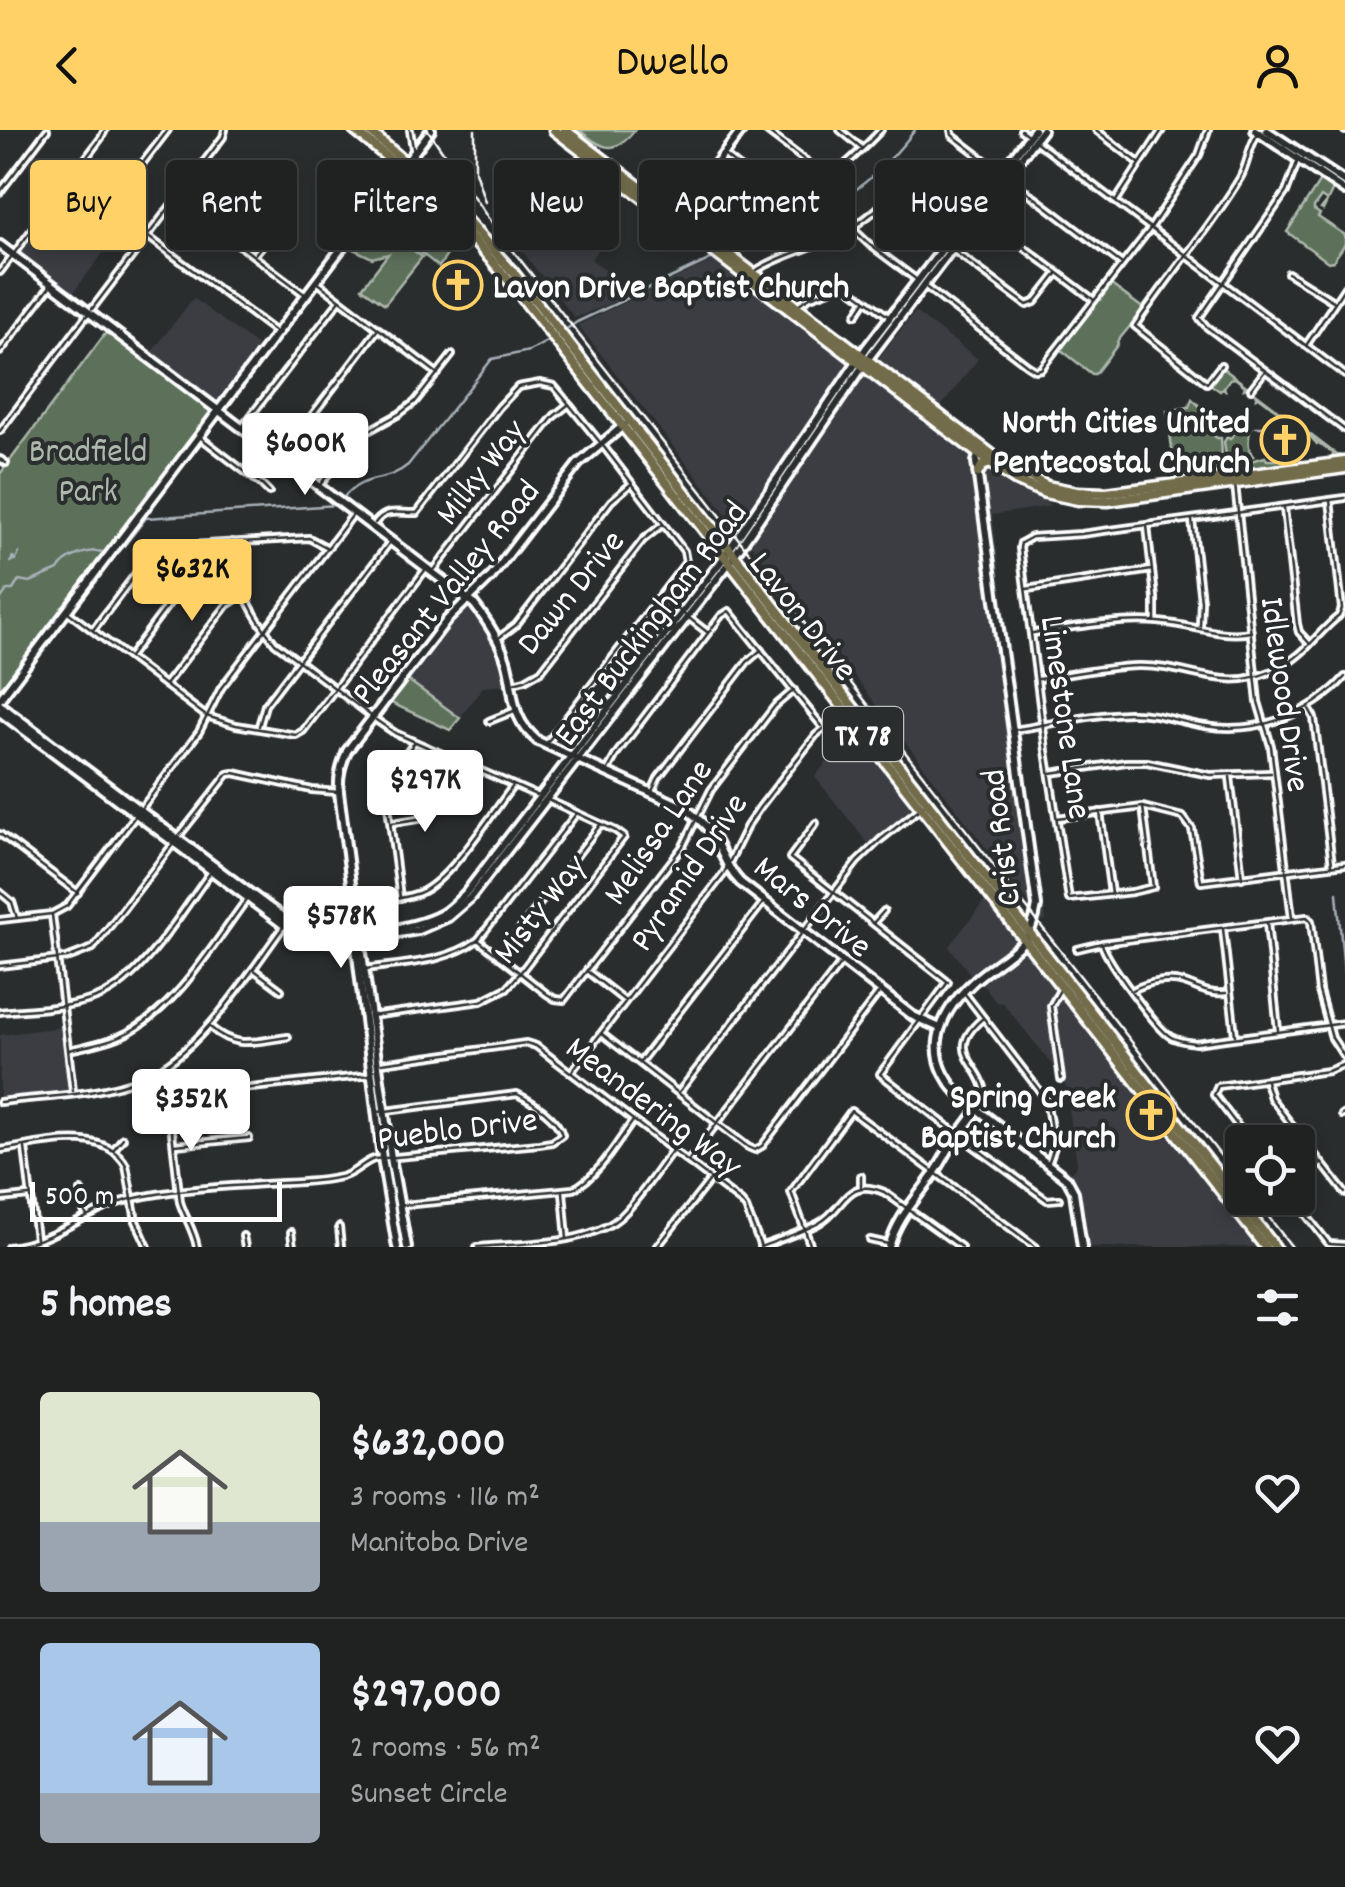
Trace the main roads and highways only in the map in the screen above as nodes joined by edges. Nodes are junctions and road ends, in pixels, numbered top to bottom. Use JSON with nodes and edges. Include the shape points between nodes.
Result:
{"nodes":[{"id":1,"x":354,"y":130,"type":"edge"},
{"id":2,"x":368,"y":130,"type":"edge"},
{"id":3,"x":554,"y":130,"type":"edge"},
{"id":4,"x":565,"y":130,"type":"edge"},
{"id":5,"x":589,"y":152,"type":"junction"},
{"id":6,"x":397,"y":160,"type":"edge"},
{"id":7,"x":399,"y":160,"type":"edge"},
{"id":8,"x":639,"y":190,"type":"edge"},
{"id":9,"x":474,"y":227,"type":"edge"},
{"id":10,"x":474,"y":237,"type":"edge"},
{"id":11,"x":474,"y":240,"type":"edge"},
{"id":12,"x":718,"y":251,"type":"edge"},
{"id":13,"x":496,"y":252,"type":"junction"},
{"id":14,"x":752,"y":276,"type":"junction"},
{"id":15,"x":516,"y":282,"type":"junction"},
{"id":16,"x":812,"y":322,"type":"junction"},
{"id":17,"x":980,"y":450,"type":"junction"},
{"id":18,"x":990,"y":463,"type":"junction"},
{"id":19,"x":1345,"y":465,"type":"edge"},
{"id":20,"x":978,"y":473,"type":"road end"},
{"id":21,"x":1235,"y":480,"type":"junction"},
{"id":22,"x":1225,"y":1189,"type":"edge"},
{"id":23,"x":1245,"y":1215,"type":"edge"},
{"id":24,"x":1246,"y":1215,"type":"edge"},
{"id":25,"x":1264,"y":1247,"type":"edge"},
{"id":26,"x":1276,"y":1247,"type":"edge"}],
"edges":[{"from":1,"to":6,"type":"main road","name":"Lavon Drive","number":"TX 78"},
{"from":2,"to":7,"type":"main road","name":"Lavon Drive","number":"TX 78"},
{"from":3,"to":5,"type":"main road"},
{"from":4,"to":5,"type":"main road"},
{"from":5,"to":8,"type":"main road"},
{"from":9,"to":13,"type":"main road","name":"Lavon Drive","number":"TX 78"},
{"from":10,"to":13,"type":"main road"},
{"from":11,"to":15,"type":"main road","name":"Lavon Drive","number":"TX 78"},
{"from":12,"to":14,"type":"main road"},
{"from":13,"to":15,"type":"main road","name":"Lavon Drive","number":"TX 78"},
{"from":14,"to":16,"type":"main road"},
{"from":14,"to":16,"type":"main road"},
{"from":15,"to":22,"type":"main road","name":"Lavon Drive","number":"TX 78"},
{"from":16,"to":17,"type":"main road"},
{"from":17,"to":18,"type":"main road"},
{"from":17,"to":21,"type":"main road","via":[[1047,486],[1077,492]]},
{"from":18,"to":20,"type":"main road"},
{"from":18,"to":21,"type":"main road","via":[[1030,487],[1078,500]]},
{"from":19,"to":21,"type":"main road"},
{"from":23,"to":25,"type":"main road","name":"Lavon Drive","number":"TX 78"},
{"from":24,"to":26,"type":"main road","name":"Lavon Drive","number":"TX 78"}]}
